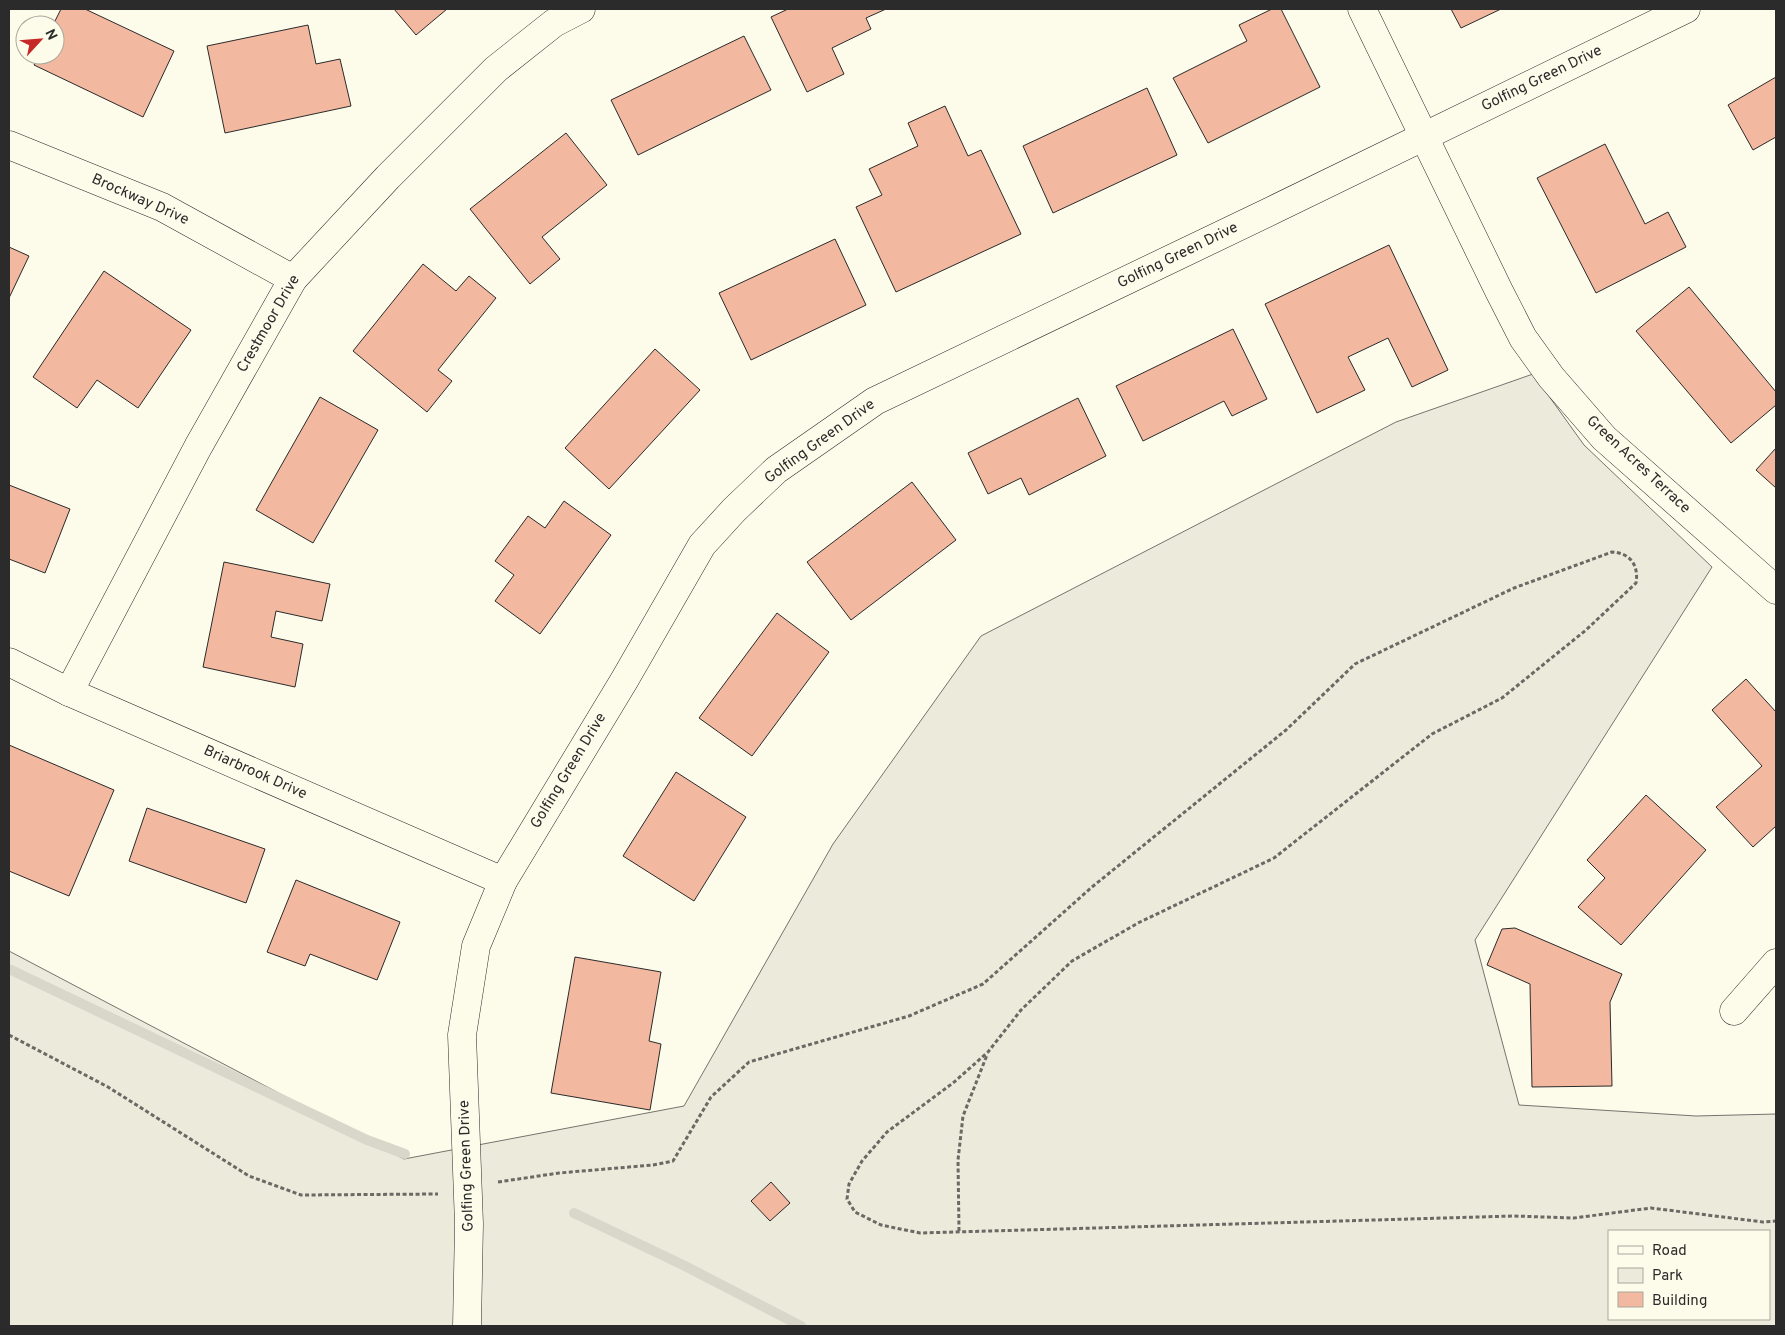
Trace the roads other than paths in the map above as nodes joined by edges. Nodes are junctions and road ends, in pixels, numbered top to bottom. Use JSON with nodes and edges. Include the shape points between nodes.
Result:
{"nodes":[{"id":1,"x":581,"y":9,"type":"edge"},
{"id":2,"x":1362,"y":9,"type":"edge"},
{"id":3,"x":1686,"y":9,"type":"edge"},
{"id":4,"x":1425,"y":136,"type":"junction"},
{"id":5,"x":9,"y":145,"type":"edge"},
{"id":6,"x":293,"y":279,"type":"junction"},
{"id":7,"x":1776,"y":590,"type":"edge"},
{"id":8,"x":9,"y":662,"type":"edge"},
{"id":9,"x":69,"y":692,"type":"junction"},
{"id":10,"x":503,"y":881,"type":"junction"},
{"id":11,"x":1776,"y":962,"type":"edge"},
{"id":12,"x":1734,"y":1011,"type":"dead end"},
{"id":13,"x":467,"y":1326,"type":"edge"}],
"edges":[{"from":1,"to":6,"type":"street","name":"Crestmoor Drive","via":[[554,23],[496,69],[388,177]]},
{"from":2,"to":4,"type":"street","name":"Green Acres Terrace"},
{"from":3,"to":4,"type":"street","name":"Golfing Green Drive"},
{"from":4,"to":7,"type":"street","name":"Green Acres Terrace","via":[[1452,199],[1523,338],[1551,377],[1604,438]]},
{"from":4,"to":10,"type":"street","name":"Golfing Green Drive","via":[[875,401],[776,470],[702,545]]},
{"from":5,"to":6,"type":"street","name":"Brockway Drive","via":[[162,207]]},
{"from":6,"to":9,"type":"street","name":"Crestmoor Drive","via":[[198,447]]},
{"from":8,"to":9,"type":"street","name":"Briarbrook Drive"},
{"from":9,"to":10,"type":"street","name":"Briarbrook Drive"},
{"from":10,"to":13,"type":"street","name":"Golfing Green Drive","via":[[476,946],[462,1035],[468,1187]]},
{"from":11,"to":12,"type":"street"}]}
